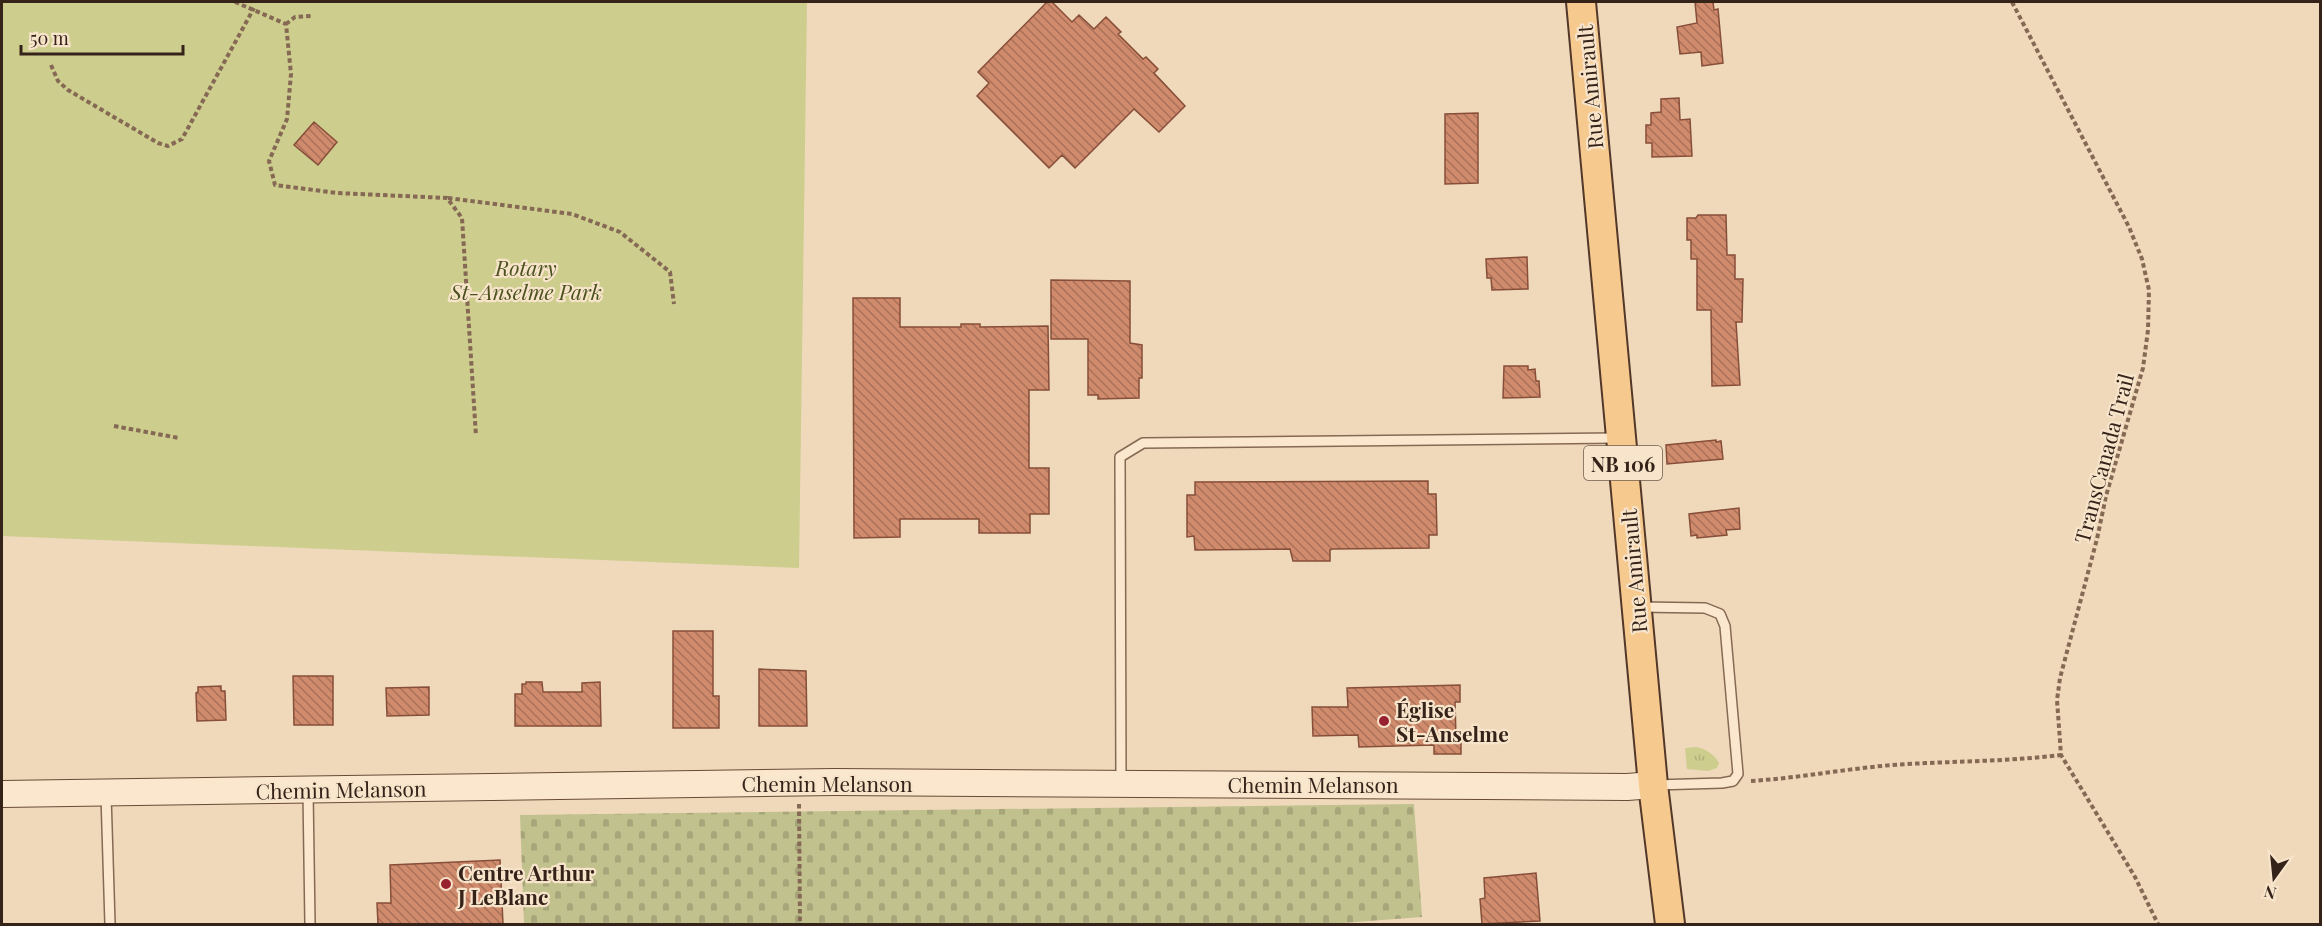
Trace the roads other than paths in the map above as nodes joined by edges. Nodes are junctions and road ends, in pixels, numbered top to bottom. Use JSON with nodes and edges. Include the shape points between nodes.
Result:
{"nodes":[{"id":1,"x":1581,"y":2,"type":"edge"},
{"id":2,"x":1621,"y":438,"type":"junction"},
{"id":3,"x":1636,"y":607,"type":"junction"},
{"id":4,"x":1121,"y":783,"type":"junction"},
{"id":5,"x":1653,"y":785,"type":"junction"},
{"id":6,"x":308,"y":789,"type":"junction"},
{"id":7,"x":106,"y":793,"type":"junction"},
{"id":8,"x":2,"y":794,"type":"edge"},
{"id":9,"x":110,"y":924,"type":"edge"},
{"id":10,"x":310,"y":924,"type":"edge"},
{"id":11,"x":1670,"y":924,"type":"edge"}],
"edges":[{"from":1,"to":2,"type":"main road","name":"Rue Amirault","number":"NB 106"},
{"from":2,"to":3,"type":"main road","name":"Rue Amirault","number":"NB 106"},
{"from":2,"to":4,"type":"lane","via":[[1143,443],[1120,457]]},
{"from":3,"to":5,"type":"main road","name":"Rue Amirault","number":"NB 106"},
{"from":3,"to":5,"type":"lane","via":[[1705,608],[1723,617],[1725,626],[1736,778],[1729,782]]},
{"from":4,"to":5,"type":"street","name":"Chemin Melanson"},
{"from":4,"to":6,"type":"street","name":"Chemin Melanson","via":[[799,782]]},
{"from":5,"to":11,"type":"main road","name":"Rue Amirault","number":"NB 106"},
{"from":6,"to":7,"type":"street","name":"Chemin Melanson"},
{"from":6,"to":10,"type":"lane"},
{"from":7,"to":8,"type":"street","name":"Chemin Melanson"},
{"from":7,"to":9,"type":"lane"}]}
